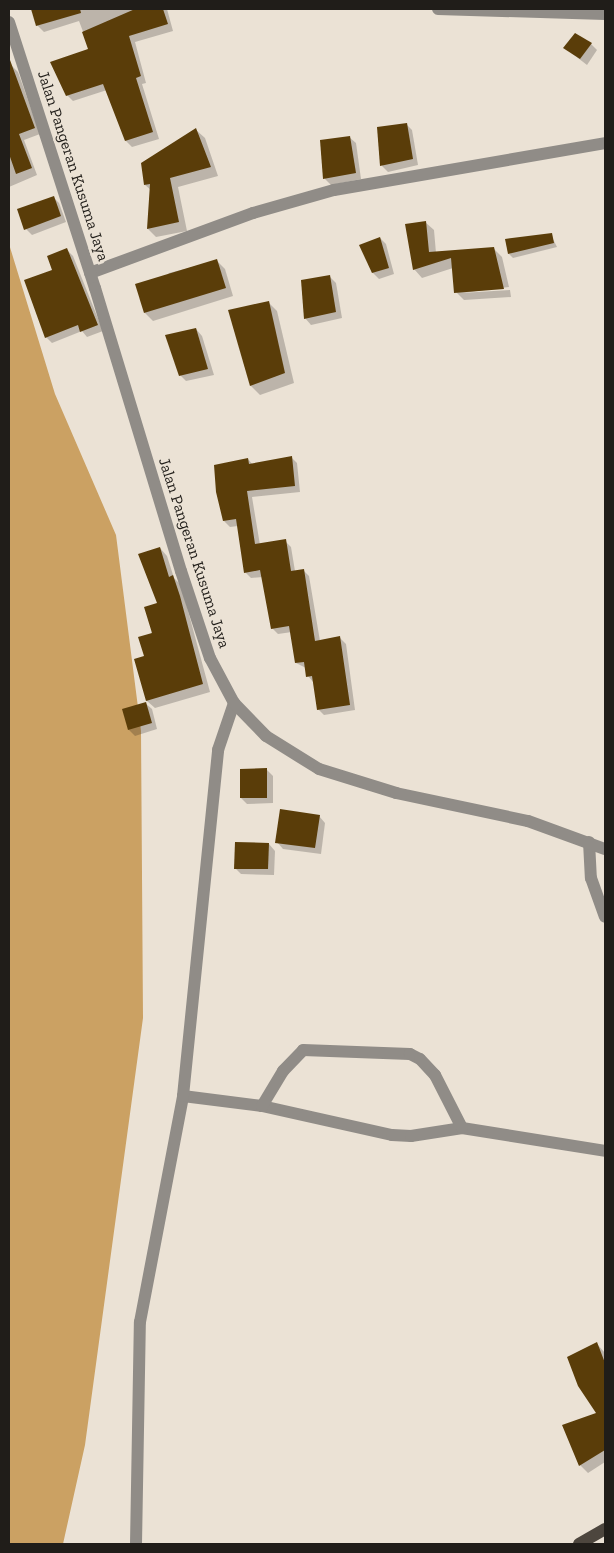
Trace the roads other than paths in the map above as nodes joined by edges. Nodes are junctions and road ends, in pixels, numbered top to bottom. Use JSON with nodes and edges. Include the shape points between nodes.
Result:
{"nodes":[{"id":1,"x":438,"y":9,"type":"edge"},
{"id":2,"x":605,"y":14,"type":"edge"},
{"id":3,"x":9,"y":22,"type":"edge"},
{"id":4,"x":605,"y":143,"type":"edge"},
{"id":5,"x":90,"y":273,"type":"junction"},
{"id":6,"x":234,"y":702,"type":"junction"},
{"id":7,"x":589,"y":842,"type":"junction"},
{"id":8,"x":605,"y":849,"type":"edge"},
{"id":9,"x":605,"y":917,"type":"edge"},
{"id":10,"x":183,"y":1096,"type":"junction"},
{"id":11,"x":262,"y":1106,"type":"junction"},
{"id":12,"x":462,"y":1128,"type":"junction"},
{"id":13,"x":605,"y":1151,"type":"edge"},
{"id":14,"x":605,"y":1529,"type":"edge"},
{"id":15,"x":136,"y":1544,"type":"edge"},
{"id":16,"x":579,"y":1544,"type":"edge"}],
"edges":[{"from":1,"to":2,"type":"street"},
{"from":3,"to":5,"type":"street","name":"Jalan Pangeran Kusuma Jaya"},
{"from":4,"to":5,"type":"street","via":[[334,190],[253,213]]},
{"from":5,"to":6,"type":"street","name":"Jalan Pangeran Kusuma Jaya","via":[[192,605],[210,658]]},
{"from":6,"to":7,"type":"street","name":"Jalan Pangeran Kusuma Jaya","via":[[266,736],[319,769],[396,793],[528,821]]},
{"from":6,"to":10,"type":"street","via":[[218,750]]},
{"from":7,"to":8,"type":"street","name":"Jalan Pangeran Kusuma Jaya"},
{"from":7,"to":9,"type":"street","via":[[591,878]]},
{"from":10,"to":11,"type":"street"},
{"from":10,"to":15,"type":"street","via":[[140,1322]]},
{"from":11,"to":12,"type":"street","via":[[392,1135],[411,1136]]},
{"from":11,"to":12,"type":"street","via":[[283,1071],[303,1050],[410,1054],[420,1059],[435,1075]]},
{"from":12,"to":13,"type":"street"},
{"from":14,"to":16,"type":"main road"}]}
